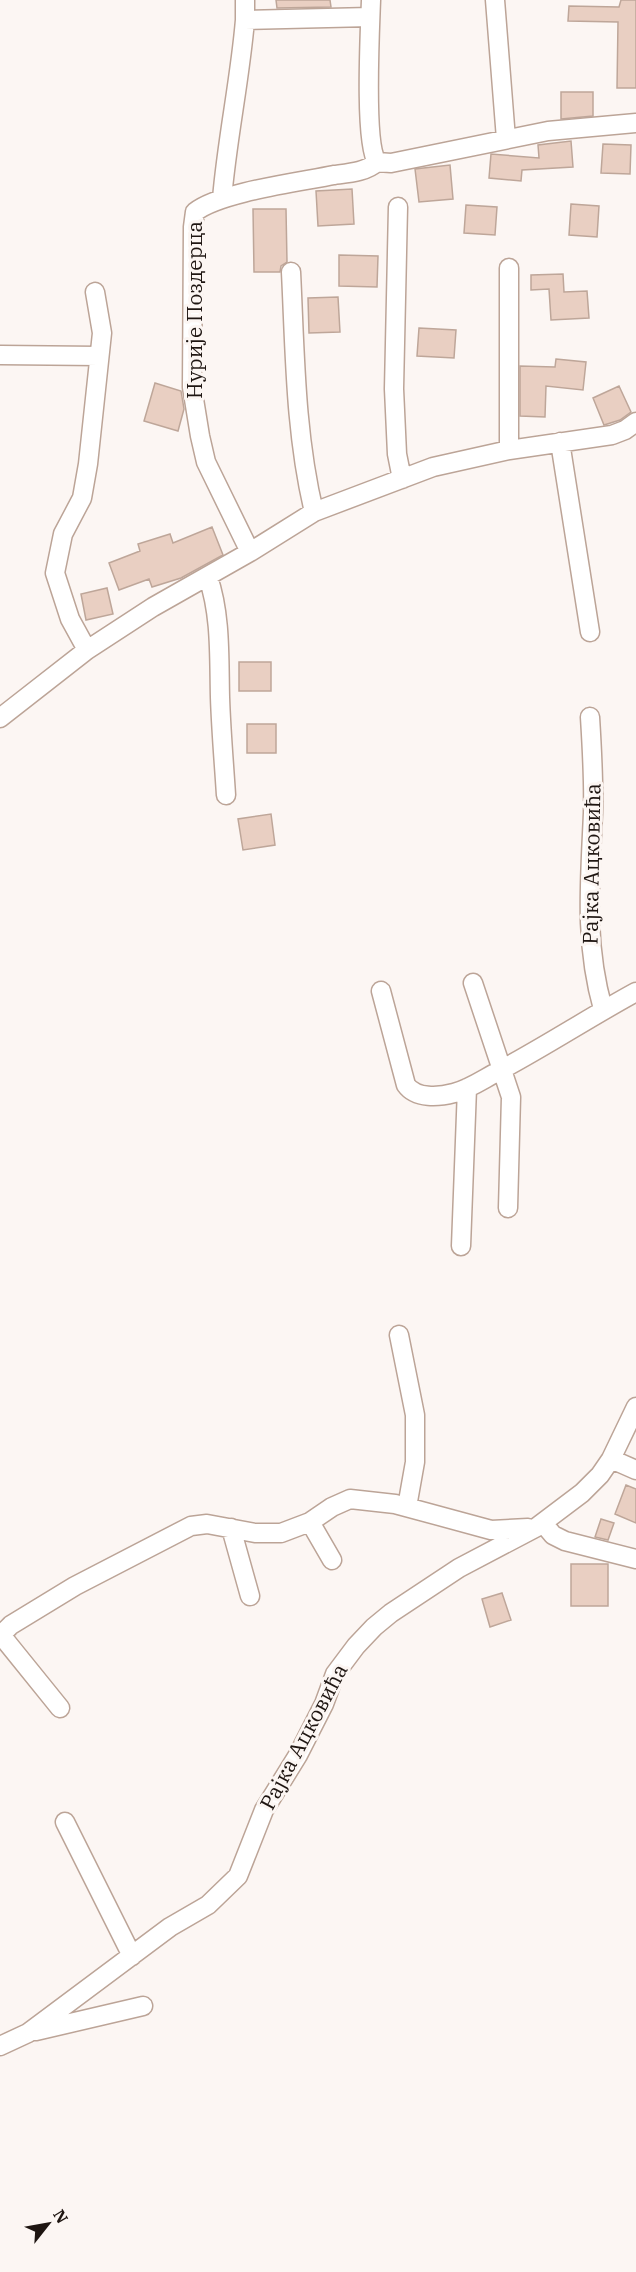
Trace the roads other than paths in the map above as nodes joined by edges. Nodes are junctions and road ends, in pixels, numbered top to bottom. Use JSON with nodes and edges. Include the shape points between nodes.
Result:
{"nodes":[{"id":1,"x":245,"y":0,"type":"edge"},
{"id":2,"x":495,"y":0,"type":"edge"},
{"id":3,"x":371,"y":9,"type":"edge"},
{"id":4,"x":245,"y":20,"type":"junction"},
{"id":5,"x":636,"y":123,"type":"edge"},
{"id":6,"x":506,"y":139,"type":"junction"},
{"id":7,"x":377,"y":162,"type":"junction"},
{"id":8,"x":222,"y":199,"type":"junction"},
{"id":9,"x":398,"y":207,"type":"dead end"},
{"id":10,"x":509,"y":268,"type":"dead end"},
{"id":11,"x":291,"y":272,"type":"dead end"},
{"id":12,"x":95,"y":292,"type":"dead end"},
{"id":13,"x":0,"y":355,"type":"edge"},
{"id":14,"x":99,"y":356,"type":"junction"},
{"id":15,"x":636,"y":422,"type":"edge"},
{"id":16,"x":560,"y":442,"type":"junction"},
{"id":17,"x":509,"y":450,"type":"junction"},
{"id":18,"x":402,"y":479,"type":"junction"},
{"id":19,"x":314,"y":512,"type":"junction"},
{"id":20,"x":250,"y":552,"type":"junction"},
{"id":21,"x":208,"y":577,"type":"junction"},
{"id":22,"x":590,"y":632,"type":"dead end"},
{"id":23,"x":87,"y":650,"type":"junction"},
{"id":24,"x":590,"y":717,"type":"dead end"},
{"id":25,"x":0,"y":718,"type":"edge"},
{"id":26,"x":226,"y":795,"type":"dead end"},
{"id":27,"x":473,"y":983,"type":"dead end"},
{"id":28,"x":381,"y":991,"type":"dead end"},
{"id":29,"x":636,"y":992,"type":"edge"},
{"id":30,"x":603,"y":1009,"type":"junction"},
{"id":31,"x":502,"y":1069,"type":"junction"},
{"id":32,"x":467,"y":1088,"type":"junction"},
{"id":33,"x":508,"y":1208,"type":"dead end"},
{"id":34,"x":461,"y":1246,"type":"dead end"},
{"id":35,"x":399,"y":1335,"type":"dead end"},
{"id":36,"x":636,"y":1407,"type":"edge"},
{"id":37,"x":611,"y":1459,"type":"junction"},
{"id":38,"x":636,"y":1470,"type":"edge"},
{"id":39,"x":407,"y":1507,"type":"junction"},
{"id":40,"x":310,"y":1522,"type":"junction"},
{"id":41,"x":540,"y":1525,"type":"junction"},
{"id":42,"x":231,"y":1528,"type":"junction"},
{"id":43,"x":636,"y":1559,"type":"edge"},
{"id":44,"x":332,"y":1560,"type":"dead end"},
{"id":45,"x":249,"y":1596,"type":"dead end"},
{"id":46,"x":0,"y":1635,"type":"edge"},
{"id":47,"x":60,"y":1708,"type":"dead end"},
{"id":48,"x":65,"y":1822,"type":"dead end"},
{"id":49,"x":132,"y":1956,"type":"junction"},
{"id":50,"x":143,"y":2006,"type":"dead end"},
{"id":51,"x":28,"y":2033,"type":"junction"},
{"id":52,"x":0,"y":2046,"type":"edge"}],
"edges":[{"from":1,"to":4,"type":"street"},
{"from":2,"to":6,"type":"street"},
{"from":3,"to":4,"type":"street"},
{"from":3,"to":7,"type":"street","via":[[370,122]]},
{"from":4,"to":8,"type":"street"},
{"from":5,"to":6,"type":"street","name":"Нурије Поздерца"},
{"from":6,"to":7,"type":"street","name":"Нурије Поздерца","via":[[391,163]]},
{"from":7,"to":8,"type":"street","name":"Нурије Поздерца","via":[[355,171]]},
{"from":8,"to":20,"type":"street","name":"Нурије Поздерца","via":[[195,212],[192,387],[206,462]]},
{"from":9,"to":18,"type":"street","via":[[394,389]]},
{"from":10,"to":17,"type":"street"},
{"from":11,"to":19,"type":"street","via":[[297,410]]},
{"from":12,"to":14,"type":"street","via":[[102,333]]},
{"from":13,"to":14,"type":"street"},
{"from":14,"to":23,"type":"street","via":[[82,498],[63,534],[55,573],[70,619]]},
{"from":15,"to":16,"type":"street","via":[[612,435]]},
{"from":16,"to":17,"type":"street"},
{"from":16,"to":22,"type":"street"},
{"from":17,"to":18,"type":"street","via":[[433,467]]},
{"from":18,"to":19,"type":"street"},
{"from":19,"to":20,"type":"street"},
{"from":20,"to":21,"type":"street"},
{"from":21,"to":23,"type":"street"},
{"from":21,"to":26,"type":"street","via":[[218,621]]},
{"from":23,"to":25,"type":"street"},
{"from":24,"to":30,"type":"street","name":"Рајка Ацковића","via":[[593,780],[588,911],[593,970]]},
{"from":27,"to":31,"type":"street"},
{"from":28,"to":32,"type":"street","via":[[409,1089],[436,1096]]},
{"from":29,"to":30,"type":"street"},
{"from":30,"to":31,"type":"street"},
{"from":31,"to":32,"type":"street"},
{"from":31,"to":33,"type":"street","via":[[511,1097]]},
{"from":32,"to":34,"type":"street"},
{"from":35,"to":39,"type":"street","via":[[415,1415],[415,1462]]},
{"from":36,"to":37,"type":"street","name":"Рајка Ацковића"},
{"from":37,"to":38,"type":"street"},
{"from":37,"to":41,"type":"street","name":"Рајка Ацковића","via":[[582,1493]]},
{"from":39,"to":40,"type":"street","via":[[350,1499]]},
{"from":39,"to":41,"type":"street","via":[[491,1530]]},
{"from":40,"to":42,"type":"street","via":[[281,1533]]},
{"from":40,"to":44,"type":"street"},
{"from":41,"to":43,"type":"street","via":[[565,1542]]},
{"from":41,"to":49,"type":"street","name":"Рајка Ацковића","via":[[459,1568],[374,1627],[335,1674],[298,1755],[264,1810],[238,1876],[208,1905]]},
{"from":42,"to":45,"type":"street"},
{"from":42,"to":46,"type":"street","via":[[207,1524],[182,1529],[35,1610]]},
{"from":46,"to":47,"type":"street"},
{"from":48,"to":49,"type":"street"},
{"from":49,"to":51,"type":"street","name":"Рајка Ацковића"},
{"from":50,"to":51,"type":"street","name":"Рајка Ацковића"},
{"from":51,"to":52,"type":"street","name":"Рајка Ацковића"}]}
